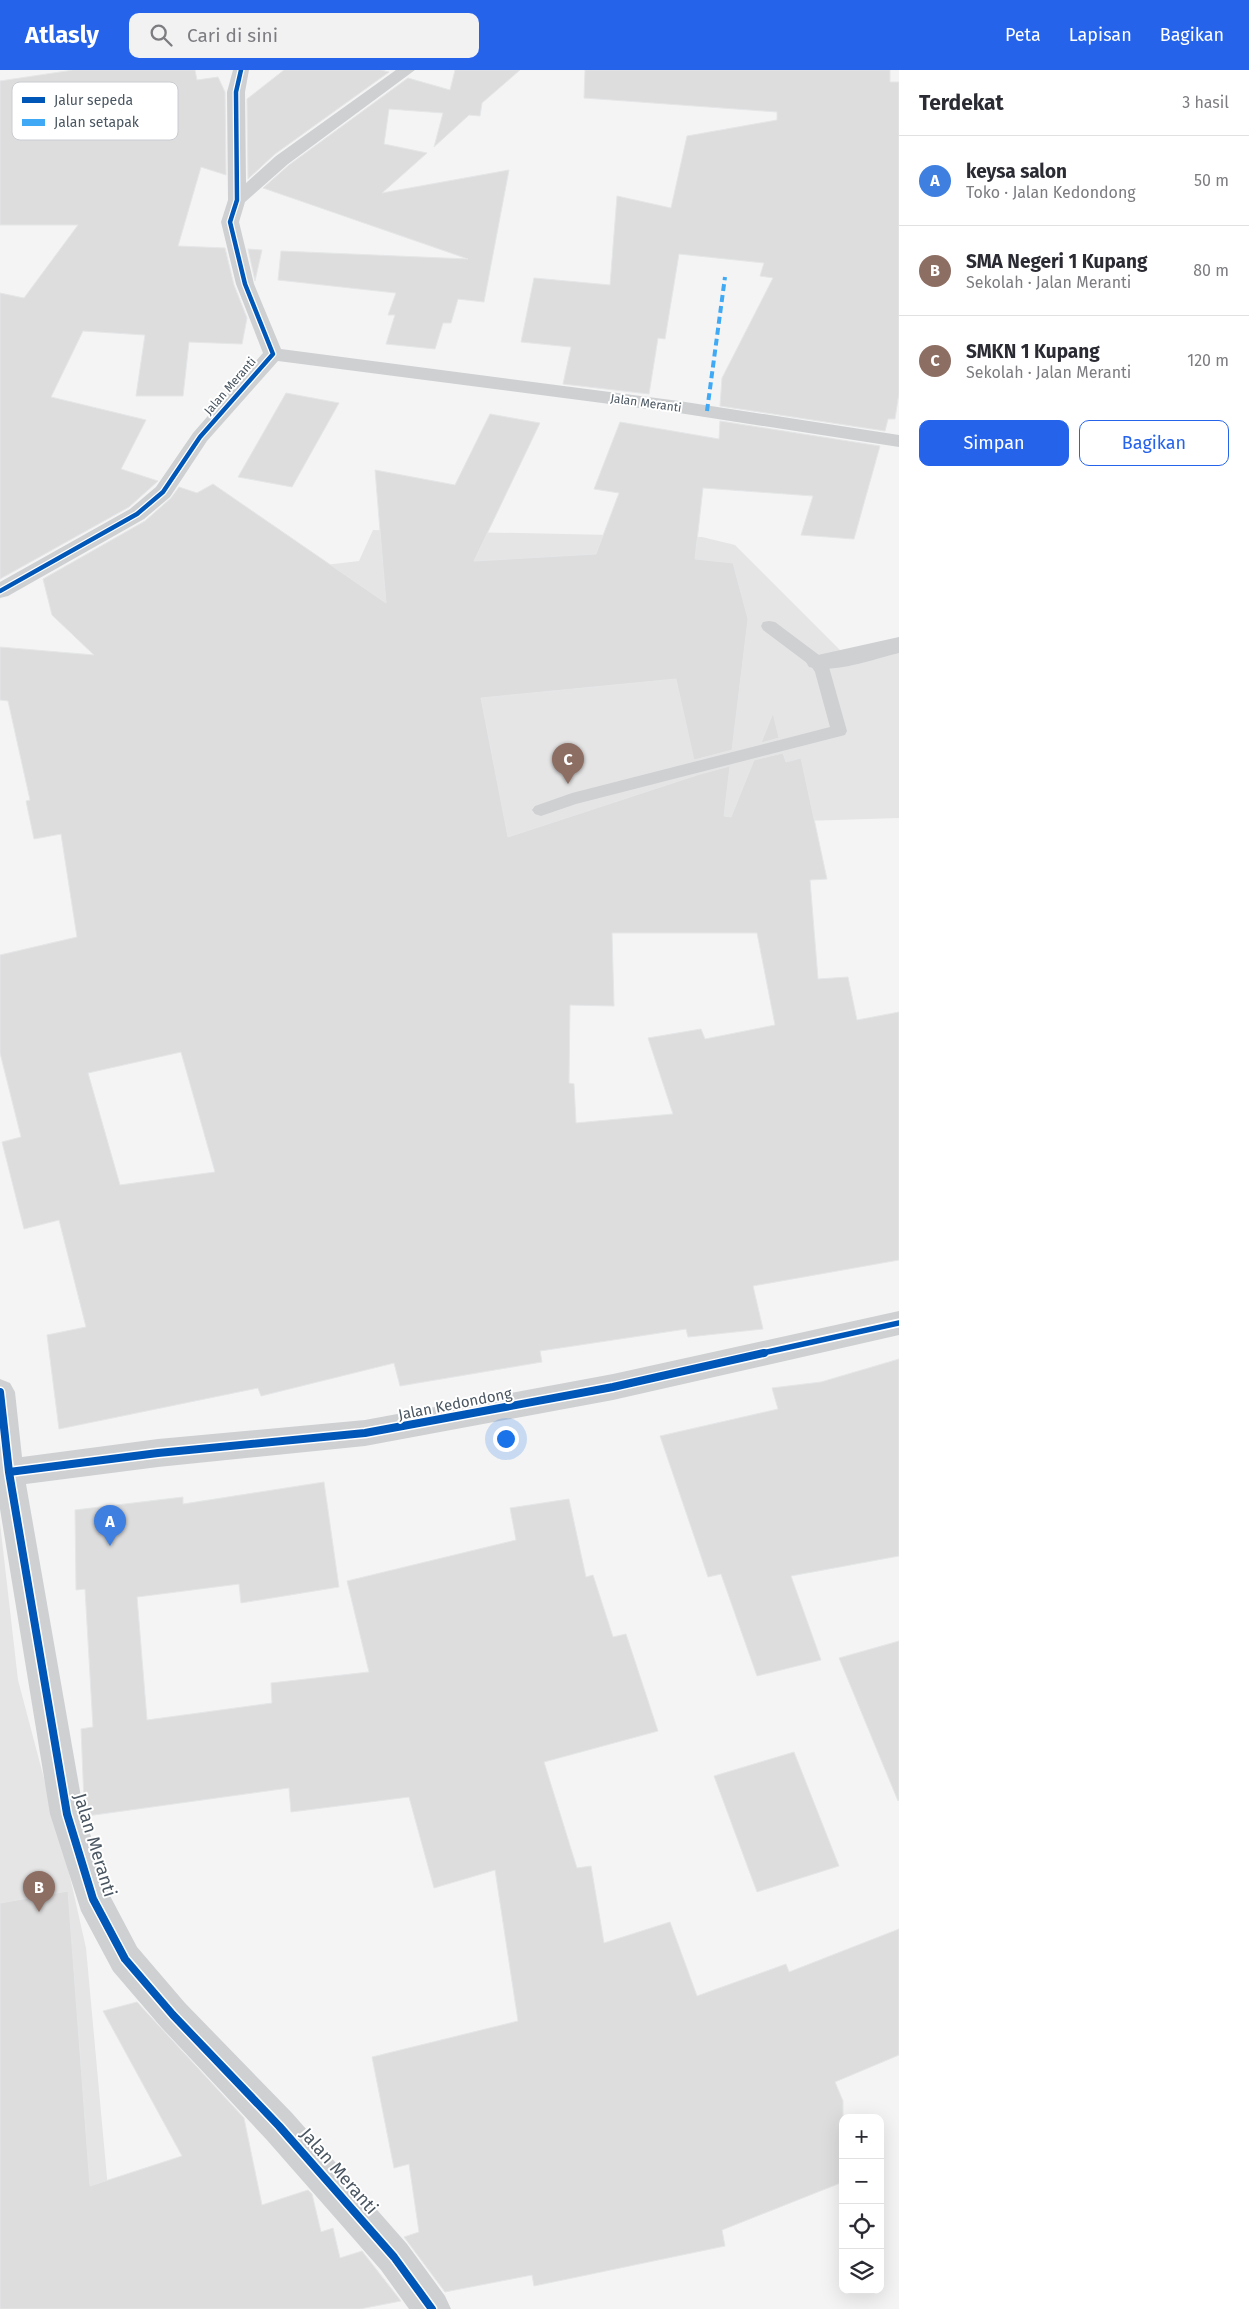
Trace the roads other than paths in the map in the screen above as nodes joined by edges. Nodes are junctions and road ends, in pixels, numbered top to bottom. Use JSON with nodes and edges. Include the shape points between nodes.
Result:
{"nodes":[{"id":1,"x":241,"y":70,"type":"edge"},
{"id":2,"x":407,"y":70,"type":"edge"},
{"id":3,"x":237,"y":200,"type":"junction"},
{"id":4,"x":273,"y":354,"type":"junction"},
{"id":5,"x":899,"y":441,"type":"edge"},
{"id":6,"x":0,"y":592,"type":"edge"},
{"id":7,"x":769,"y":626,"type":"dead end"},
{"id":8,"x":899,"y":645,"type":"edge"},
{"id":9,"x":817,"y":662,"type":"junction"},
{"id":10,"x":540,"y":810,"type":"dead end"},
{"id":11,"x":899,"y":1323,"type":"edge"},
{"id":12,"x":0,"y":1392,"type":"edge"},
{"id":13,"x":9,"y":1472,"type":"junction"},
{"id":14,"x":432,"y":2309,"type":"edge"}],
"edges":[{"from":1,"to":3,"type":"street","name":"Jalan Meranti","via":[[236,92]]},
{"from":2,"to":3,"type":"street","via":[[282,160]]},
{"from":3,"to":4,"type":"street","name":"Jalan Meranti","via":[[230,222],[237,253],[245,284]]},
{"from":4,"to":5,"type":"street","name":"Jalan Meranti","via":[[679,407]]},
{"from":4,"to":6,"type":"street","name":"Jalan Meranti","via":[[200,437],[163,492],[137,514]]},
{"from":7,"to":9,"type":"lane"},
{"from":8,"to":9,"type":"street"},
{"from":9,"to":10,"type":"lane","via":[[823,671],[839,731]]},
{"from":11,"to":13,"type":"street","name":"Jalan Kedondong","via":[[614,1387],[365,1433],[158,1452]]},
{"from":12,"to":13,"type":"street","name":"Jalan Meranti"},
{"from":13,"to":14,"type":"street","name":"Jalan Meranti","via":[[67,1814],[93,1899],[125,1959],[394,2257]]}]}
